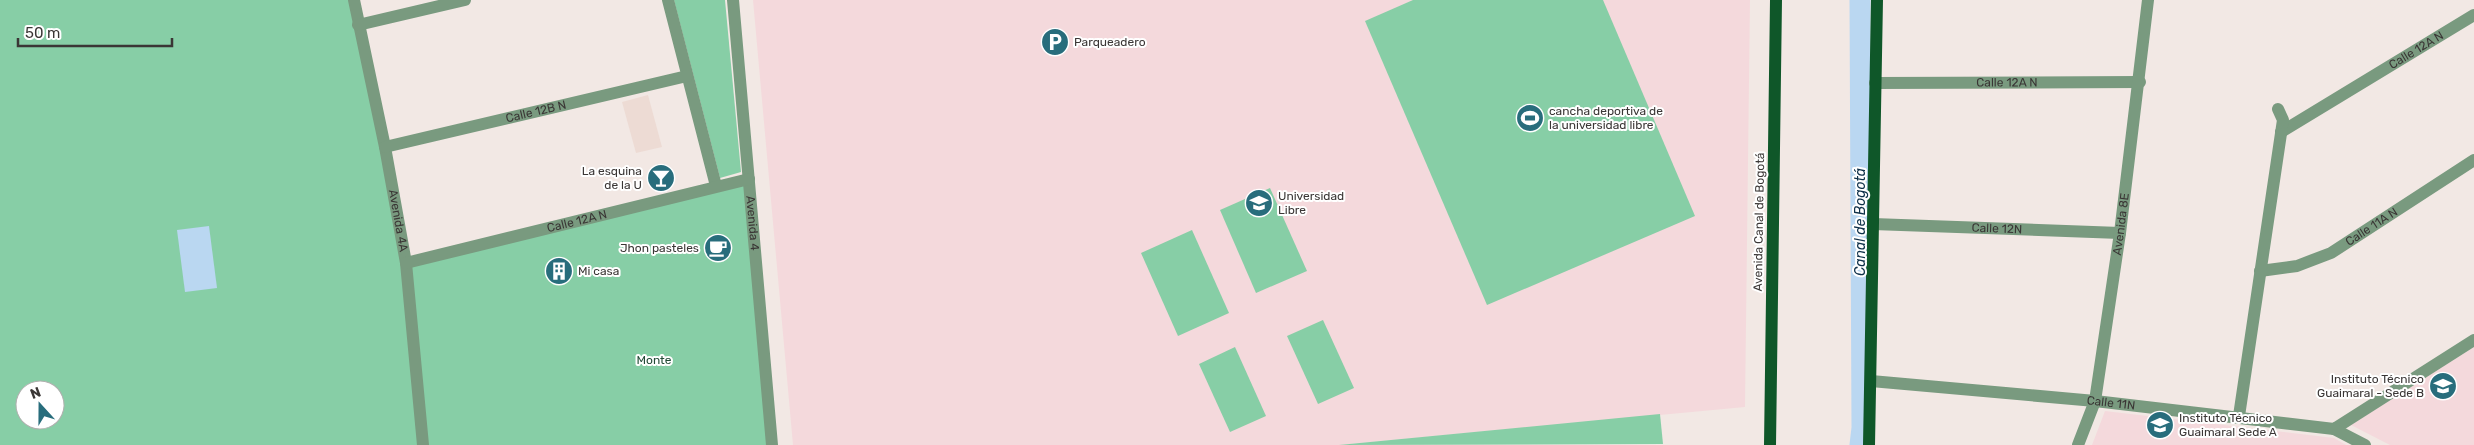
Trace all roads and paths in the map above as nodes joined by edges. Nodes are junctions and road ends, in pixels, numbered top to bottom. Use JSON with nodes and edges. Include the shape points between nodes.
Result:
{"nodes":[{"id":1,"x":354,"y":0,"type":"edge"},
{"id":2,"x":464,"y":0,"type":"edge"},
{"id":3,"x":668,"y":0,"type":"edge"},
{"id":4,"x":733,"y":0,"type":"edge"},
{"id":5,"x":1776,"y":0,"type":"edge"},
{"id":6,"x":1877,"y":0,"type":"edge"},
{"id":7,"x":2148,"y":0,"type":"edge"},
{"id":8,"x":2474,"y":16,"type":"edge"},
{"id":9,"x":358,"y":25,"type":"junction"},
{"id":10,"x":687,"y":76,"type":"junction"},
{"id":11,"x":2140,"y":82,"type":"junction"},
{"id":12,"x":1875,"y":83,"type":"junction"},
{"id":13,"x":2278,"y":109,"type":"dead end"},
{"id":14,"x":2281,"y":132,"type":"junction"},
{"id":15,"x":385,"y":147,"type":"junction"},
{"id":16,"x":2474,"y":160,"type":"edge"},
{"id":17,"x":748,"y":179,"type":"junction"},
{"id":18,"x":716,"y":186,"type":"junction"},
{"id":19,"x":1873,"y":224,"type":"junction"},
{"id":20,"x":2120,"y":233,"type":"junction"},
{"id":21,"x":406,"y":263,"type":"junction"},
{"id":22,"x":2260,"y":271,"type":"junction"},
{"id":23,"x":2474,"y":340,"type":"edge"},
{"id":24,"x":1872,"y":381,"type":"junction"},
{"id":25,"x":2095,"y":401,"type":"junction"},
{"id":26,"x":2239,"y":416,"type":"junction"},
{"id":27,"x":2334,"y":428,"type":"junction"},
{"id":28,"x":423,"y":445,"type":"edge"},
{"id":29,"x":772,"y":445,"type":"edge"},
{"id":30,"x":1770,"y":445,"type":"edge"},
{"id":31,"x":1869,"y":445,"type":"edge"},
{"id":32,"x":2078,"y":445,"type":"edge"},
{"id":33,"x":2365,"y":445,"type":"edge"}],
"edges":[{"from":1,"to":9,"type":"street","name":"Avenida 4A"},
{"from":2,"to":9,"type":"street"},
{"from":3,"to":10,"type":"street"},
{"from":4,"to":17,"type":"street","name":"Avenida 4"},
{"from":5,"to":30,"type":"main road","name":"Avenida Canal de Bogotá"},
{"from":6,"to":12,"type":"main road"},
{"from":7,"to":11,"type":"street","name":"Avenida 8E"},
{"from":8,"to":14,"type":"street","name":"Calle 12A N"},
{"from":9,"to":15,"type":"street","name":"Avenida 4A"},
{"from":10,"to":15,"type":"street","name":"Calle 12B N"},
{"from":10,"to":18,"type":"street"},
{"from":11,"to":12,"type":"street","name":"Calle 12A N"},
{"from":11,"to":20,"type":"street","name":"Avenida 8E"},
{"from":12,"to":19,"type":"main road"},
{"from":13,"to":14,"type":"street","via":[[2283,120]]},
{"from":14,"to":22,"type":"street"},
{"from":15,"to":21,"type":"street","name":"Avenida 4A"},
{"from":16,"to":22,"type":"street","name":"Calle 11A N","via":[[2331,253],[2297,266]]},
{"from":17,"to":18,"type":"street","name":"Calle 12A N"},
{"from":17,"to":29,"type":"street","name":"Avenida 4"},
{"from":18,"to":21,"type":"street","name":"Calle 12A N"},
{"from":19,"to":20,"type":"street","name":"Calle 12N"},
{"from":19,"to":24,"type":"main road"},
{"from":20,"to":25,"type":"street","name":"Avenida 8E"},
{"from":21,"to":28,"type":"street","name":"Avenida 4A"},
{"from":22,"to":26,"type":"street"},
{"from":23,"to":27,"type":"street"},
{"from":24,"to":25,"type":"street","name":"Calle 11N"},
{"from":24,"to":31,"type":"main road"},
{"from":25,"to":26,"type":"street","name":"Calle 11N"},
{"from":25,"to":32,"type":"street","name":"Avenida 8E"},
{"from":26,"to":27,"type":"street","name":"Calle 11N"},
{"from":27,"to":33,"type":"street"}]}
